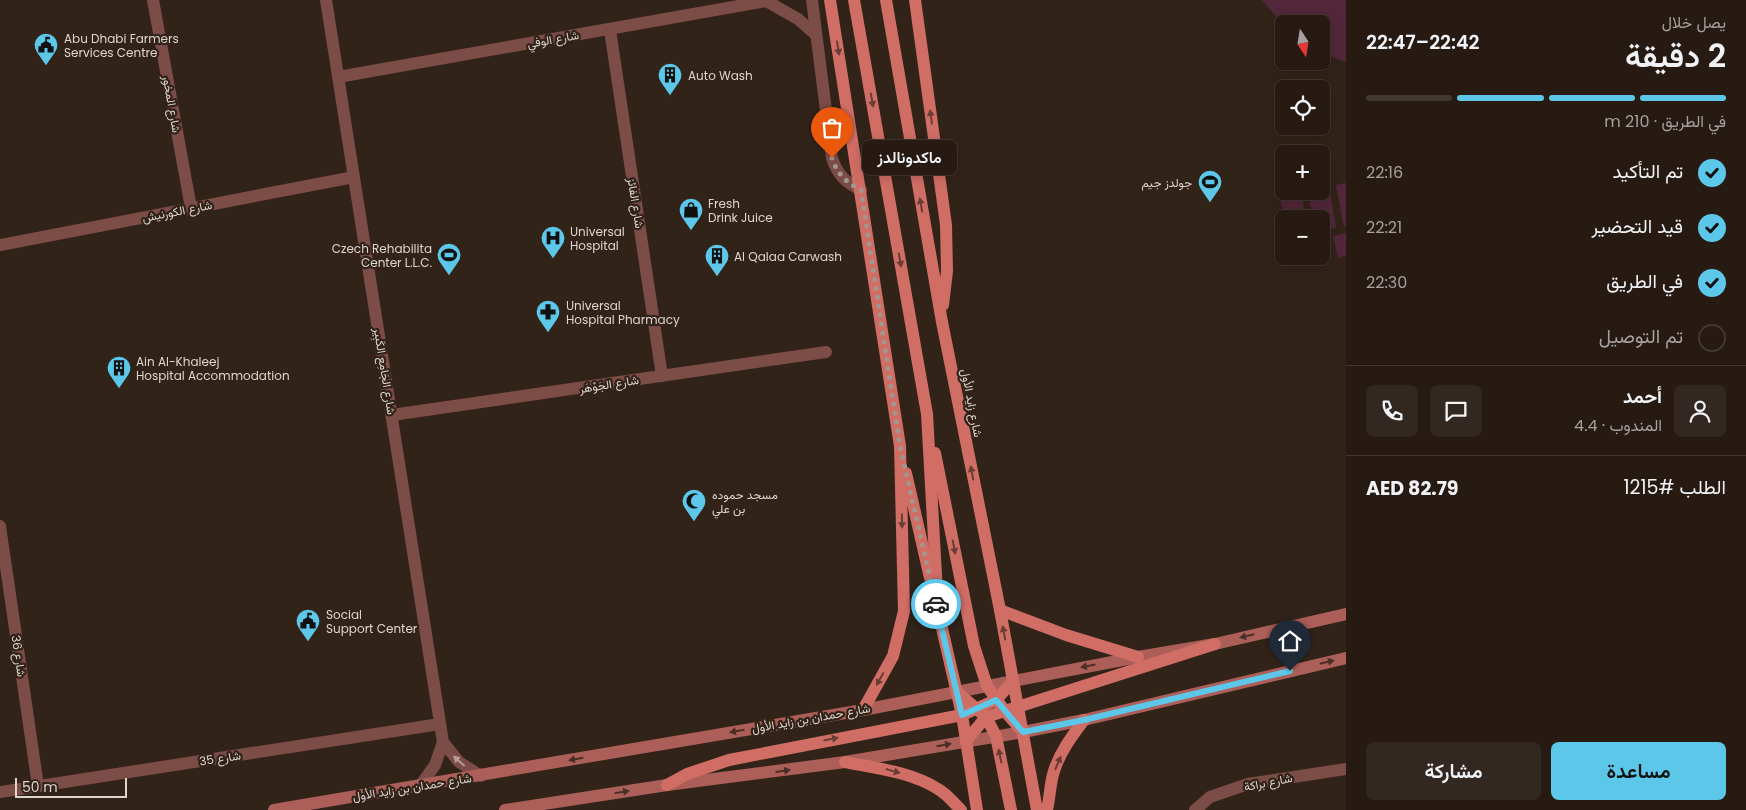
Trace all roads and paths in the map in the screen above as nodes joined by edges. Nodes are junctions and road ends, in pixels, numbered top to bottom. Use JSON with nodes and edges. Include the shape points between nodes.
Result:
{"nodes":[{"id":1,"x":153,"y":0,"type":"edge"},
{"id":2,"x":326,"y":0,"type":"edge"},
{"id":3,"x":812,"y":0,"type":"edge"},
{"id":4,"x":830,"y":0,"type":"edge"},
{"id":5,"x":854,"y":0,"type":"edge"},
{"id":6,"x":886,"y":0,"type":"edge"},
{"id":7,"x":915,"y":0,"type":"edge"},
{"id":8,"x":762,"y":1,"type":"edge"},
{"id":9,"x":610,"y":30,"type":"junction"},
{"id":10,"x":815,"y":34,"type":"junction"},
{"id":11,"x":338,"y":76,"type":"junction"},
{"id":12,"x":354,"y":176,"type":"junction"},
{"id":13,"x":861,"y":190,"type":"junction"},
{"id":14,"x":191,"y":208,"type":"junction"},
{"id":15,"x":0,"y":245,"type":"edge"},
{"id":16,"x":942,"y":322,"type":"junction"},
{"id":17,"x":826,"y":352,"type":"dead end"},
{"id":18,"x":662,"y":376,"type":"junction"},
{"id":19,"x":927,"y":414,"type":"junction"},
{"id":20,"x":392,"y":416,"type":"junction"},
{"id":21,"x":900,"y":446,"type":"junction"},
{"id":22,"x":0,"y":526,"type":"edge"},
{"id":23,"x":1000,"y":610,"type":"junction"},
{"id":24,"x":938,"y":611,"type":"junction"},
{"id":25,"x":1346,"y":614,"type":"edge"},
{"id":26,"x":1215,"y":644,"type":"junction"},
{"id":27,"x":1138,"y":657,"type":"junction"},
{"id":28,"x":1346,"y":658,"type":"edge"},
{"id":29,"x":1013,"y":681,"type":"junction"},
{"id":30,"x":987,"y":686,"type":"junction"},
{"id":31,"x":957,"y":692,"type":"junction"},
{"id":32,"x":1000,"y":705,"type":"junction"},
{"id":33,"x":1018,"y":706,"type":"junction"},
{"id":34,"x":863,"y":710,"type":"junction"},
{"id":35,"x":982,"y":713,"type":"junction"},
{"id":36,"x":962,"y":715,"type":"junction"},
{"id":37,"x":1084,"y":720,"type":"junction"},
{"id":38,"x":440,"y":724,"type":"junction"},
{"id":39,"x":1023,"y":732,"type":"junction"},
{"id":40,"x":996,"y":736,"type":"junction"},
{"id":41,"x":966,"y":741,"type":"junction"},
{"id":42,"x":443,"y":742,"type":"junction"},
{"id":43,"x":845,"y":762,"type":"junction"},
{"id":44,"x":1346,"y":769,"type":"edge"},
{"id":45,"x":481,"y":776,"type":"junction"},
{"id":46,"x":667,"y":785,"type":"junction"},
{"id":47,"x":38,"y":786,"type":"junction"},
{"id":48,"x":420,"y":786,"type":"junction"},
{"id":49,"x":0,"y":792,"type":"edge"},
{"id":50,"x":274,"y":810,"type":"edge"},
{"id":51,"x":505,"y":810,"type":"edge"},
{"id":52,"x":961,"y":810,"type":"edge"},
{"id":53,"x":977,"y":810,"type":"edge"},
{"id":54,"x":1011,"y":810,"type":"edge"},
{"id":55,"x":1037,"y":810,"type":"edge"},
{"id":56,"x":1047,"y":810,"type":"edge"},
{"id":57,"x":1195,"y":810,"type":"edge"}],
"edges":[{"from":1,"to":14,"type":"street","name":"شارع المخور"},
{"from":2,"to":11,"type":"street","name":"شارع الجَامِع الكَبِير"},
{"from":3,"to":10,"type":"street"},
{"from":4,"to":13,"type":"main road","one_way":true},
{"from":5,"to":19,"type":"main road","one_way":true},
{"from":16,"to":6,"type":"main road","name":"شارع زايد الأول","one_way":true},
{"from":16,"to":7,"type":"main road","one_way":true,"via":[[947,271],[946,225]]},
{"from":8,"to":9,"type":"street","name":"شارع الوفي"},
{"from":8,"to":10,"type":"street","name":"شارع الوفي","via":[[798,19]]},
{"from":9,"to":11,"type":"street","name":"شارع الوفي"},
{"from":9,"to":18,"type":"street","name":"شارع الفائز"},
{"from":10,"to":13,"type":"street","via":[[832,158],[844,180]]},
{"from":11,"to":12,"type":"street","name":"شارع الجَامِع الكَبِير"},
{"from":12,"to":14,"type":"street","name":"شارع الكورنيش"},
{"from":12,"to":20,"type":"street","name":"شارع الجَامِع الكَبِير"},
{"from":13,"to":21,"type":"main road"},
{"from":14,"to":15,"type":"street","name":"شارع الكورنيش"},
{"from":23,"to":16,"type":"main road","name":"شارع زايد الأول","one_way":true},
{"from":17,"to":18,"type":"street","name":"شارع الجَوْهَر"},
{"from":18,"to":20,"type":"street","name":"شارع الجَوْهَر"},
{"from":19,"to":24,"type":"main road"},
{"from":19,"to":30,"type":"main road","one_way":true,"via":[[974,646]]},
{"from":20,"to":38,"type":"street","name":"شارع الجَامِع الكَبِير"},
{"from":21,"to":24,"type":"main road"},
{"from":21,"to":34,"type":"main road","one_way":true,"via":[[904,611],[893,656]]},
{"from":22,"to":47,"type":"street","name":"شارع 36"},
{"from":23,"to":27,"type":"main road"},
{"from":29,"to":23,"type":"main road","name":"شارع زايد الأول","one_way":true},
{"from":24,"to":31,"type":"main road"},
{"from":25,"to":26,"type":"main road","name":"شارع حمدان بن زايد الأول","one_way":true},
{"from":26,"to":27,"type":"main road","name":"شارع حمدان بن زايد الأول"},
{"from":26,"to":33,"type":"main road"},
{"from":27,"to":29,"type":"main road","name":"شارع حمدان بن زايد الأول","one_way":true},
{"from":37,"to":28,"type":"main road","one_way":true},
{"from":29,"to":30,"type":"main road","name":"شارع حمدان بن زايد الأول"},
{"from":29,"to":32,"type":"main road"},
{"from":29,"to":33,"type":"main road","name":"شارع زايد الأول"},
{"from":30,"to":31,"type":"main road","name":"شارع حمدان بن زايد الأول"},
{"from":30,"to":32,"type":"main road"},
{"from":31,"to":34,"type":"main road","name":"شارع حمدان بن زايد الأول"},
{"from":31,"to":35,"type":"main road"},
{"from":31,"to":36,"type":"main road"},
{"from":32,"to":33,"type":"main road"},
{"from":32,"to":35,"type":"main road"},
{"from":32,"to":39,"type":"main road"},
{"from":33,"to":39,"type":"main road","name":"شارع زايد الأول"},
{"from":34,"to":45,"type":"main road","name":"شارع حمدان بن زايد الأول","one_way":true},
{"from":35,"to":36,"type":"main road"},
{"from":35,"to":40,"type":"main road"},
{"from":35,"to":41,"type":"main road"},
{"from":36,"to":41,"type":"main road"},
{"from":46,"to":36,"type":"main road","one_way":true,"via":[[687,774],[729,760]]},
{"from":37,"to":39,"type":"main road"},
{"from":56,"to":37,"type":"main road","one_way":true,"via":[[1054,772],[1065,747]]},
{"from":38,"to":42,"type":"street","name":"شارع الجَامِع الكَبِير"},
{"from":38,"to":47,"type":"street","name":"شارع 35"},
{"from":39,"to":40,"type":"main road"},
{"from":39,"to":55,"type":"main road","name":"شارع زايد الأول"},
{"from":40,"to":41,"type":"main road"},
{"from":54,"to":40,"type":"main road","one_way":true},
{"from":43,"to":41,"type":"main road","one_way":true},
{"from":41,"to":53,"type":"main road"},
{"from":45,"to":42,"type":"street","name":"شارع الجَامِع الكَبِير","one_way":true,"via":[[459,762]]},
{"from":42,"to":48,"type":"street","via":[[434,765]]},
{"from":46,"to":43,"type":"main road","one_way":true},
{"from":43,"to":52,"type":"main road","one_way":true,"via":[[887,769],[919,780],[938,789]]},
{"from":44,"to":57,"type":"street","name":"شارع براكة","via":[[1248,784],[1210,797]]},
{"from":45,"to":48,"type":"main road","name":"شارع حمدان بن زايد الأول"},
{"from":51,"to":46,"type":"main road","one_way":true},
{"from":47,"to":49,"type":"street","name":"شارع 35"},
{"from":48,"to":50,"type":"main road","name":"شارع حمدان بن زايد الأول"}]}
